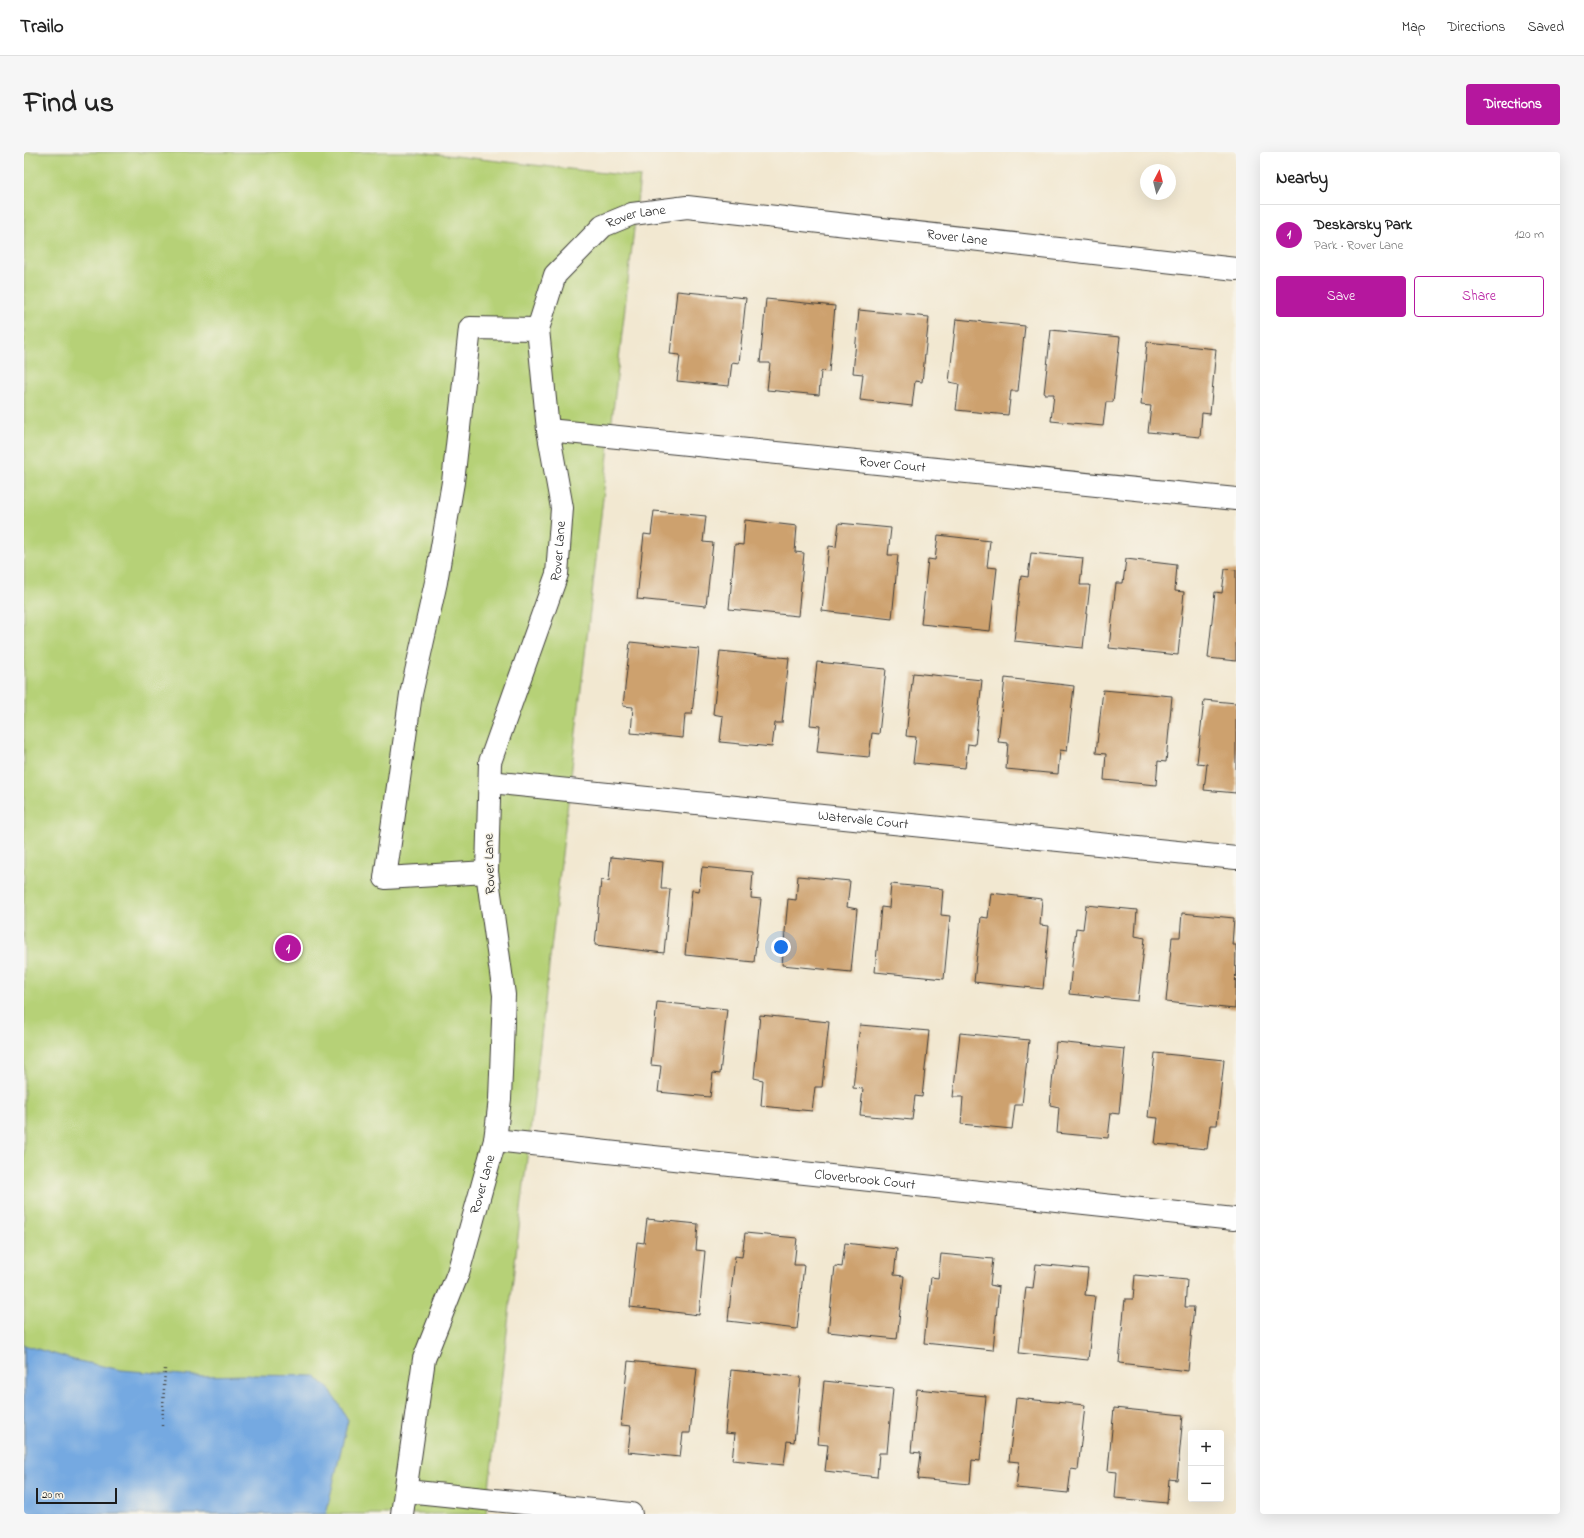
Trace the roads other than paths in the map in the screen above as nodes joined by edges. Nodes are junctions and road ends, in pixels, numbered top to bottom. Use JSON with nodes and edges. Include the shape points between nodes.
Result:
{"nodes":[{"id":1,"x":1236,"y":269,"type":"edge"},
{"id":2,"x":538,"y":329,"type":"junction"},
{"id":3,"x":548,"y":430,"type":"junction"},
{"id":4,"x":1236,"y":499,"type":"edge"},
{"id":5,"x":490,"y":782,"type":"junction"},
{"id":6,"x":1236,"y":858,"type":"edge"},
{"id":7,"x":488,"y":872,"type":"junction"},
{"id":8,"x":496,"y":1140,"type":"junction"},
{"id":9,"x":1234,"y":1219,"type":"dead end"},
{"id":10,"x":406,"y":1491,"type":"junction"},
{"id":11,"x":402,"y":1514,"type":"edge"},
{"id":12,"x":631,"y":1514,"type":"edge"}],
"edges":[{"from":1,"to":2,"type":"street","name":"Rover Lane","via":[[687,207],[632,214],[603,226],[555,275]]},
{"from":2,"to":3,"type":"street","name":"Rover Lane"},
{"from":2,"to":7,"type":"street","via":[[470,328],[453,482],[436,582],[411,694],[385,878]]},
{"from":3,"to":4,"type":"street","name":"Rover Court"},
{"from":3,"to":5,"type":"street","name":"Rover Lane","via":[[562,508],[557,574],[490,762]]},
{"from":5,"to":6,"type":"street","name":"Watervale Court"},
{"from":5,"to":7,"type":"street","name":"Rover Lane"},
{"from":7,"to":8,"type":"street","name":"Rover Lane","via":[[504,995]]},
{"from":8,"to":9,"type":"street","name":"Cloverbrook Court"},
{"from":8,"to":10,"type":"street","name":"Rover Lane","via":[[458,1273],[424,1359]]},
{"from":10,"to":11,"type":"street","name":"Rover Lane"},
{"from":10,"to":12,"type":"street"}]}
